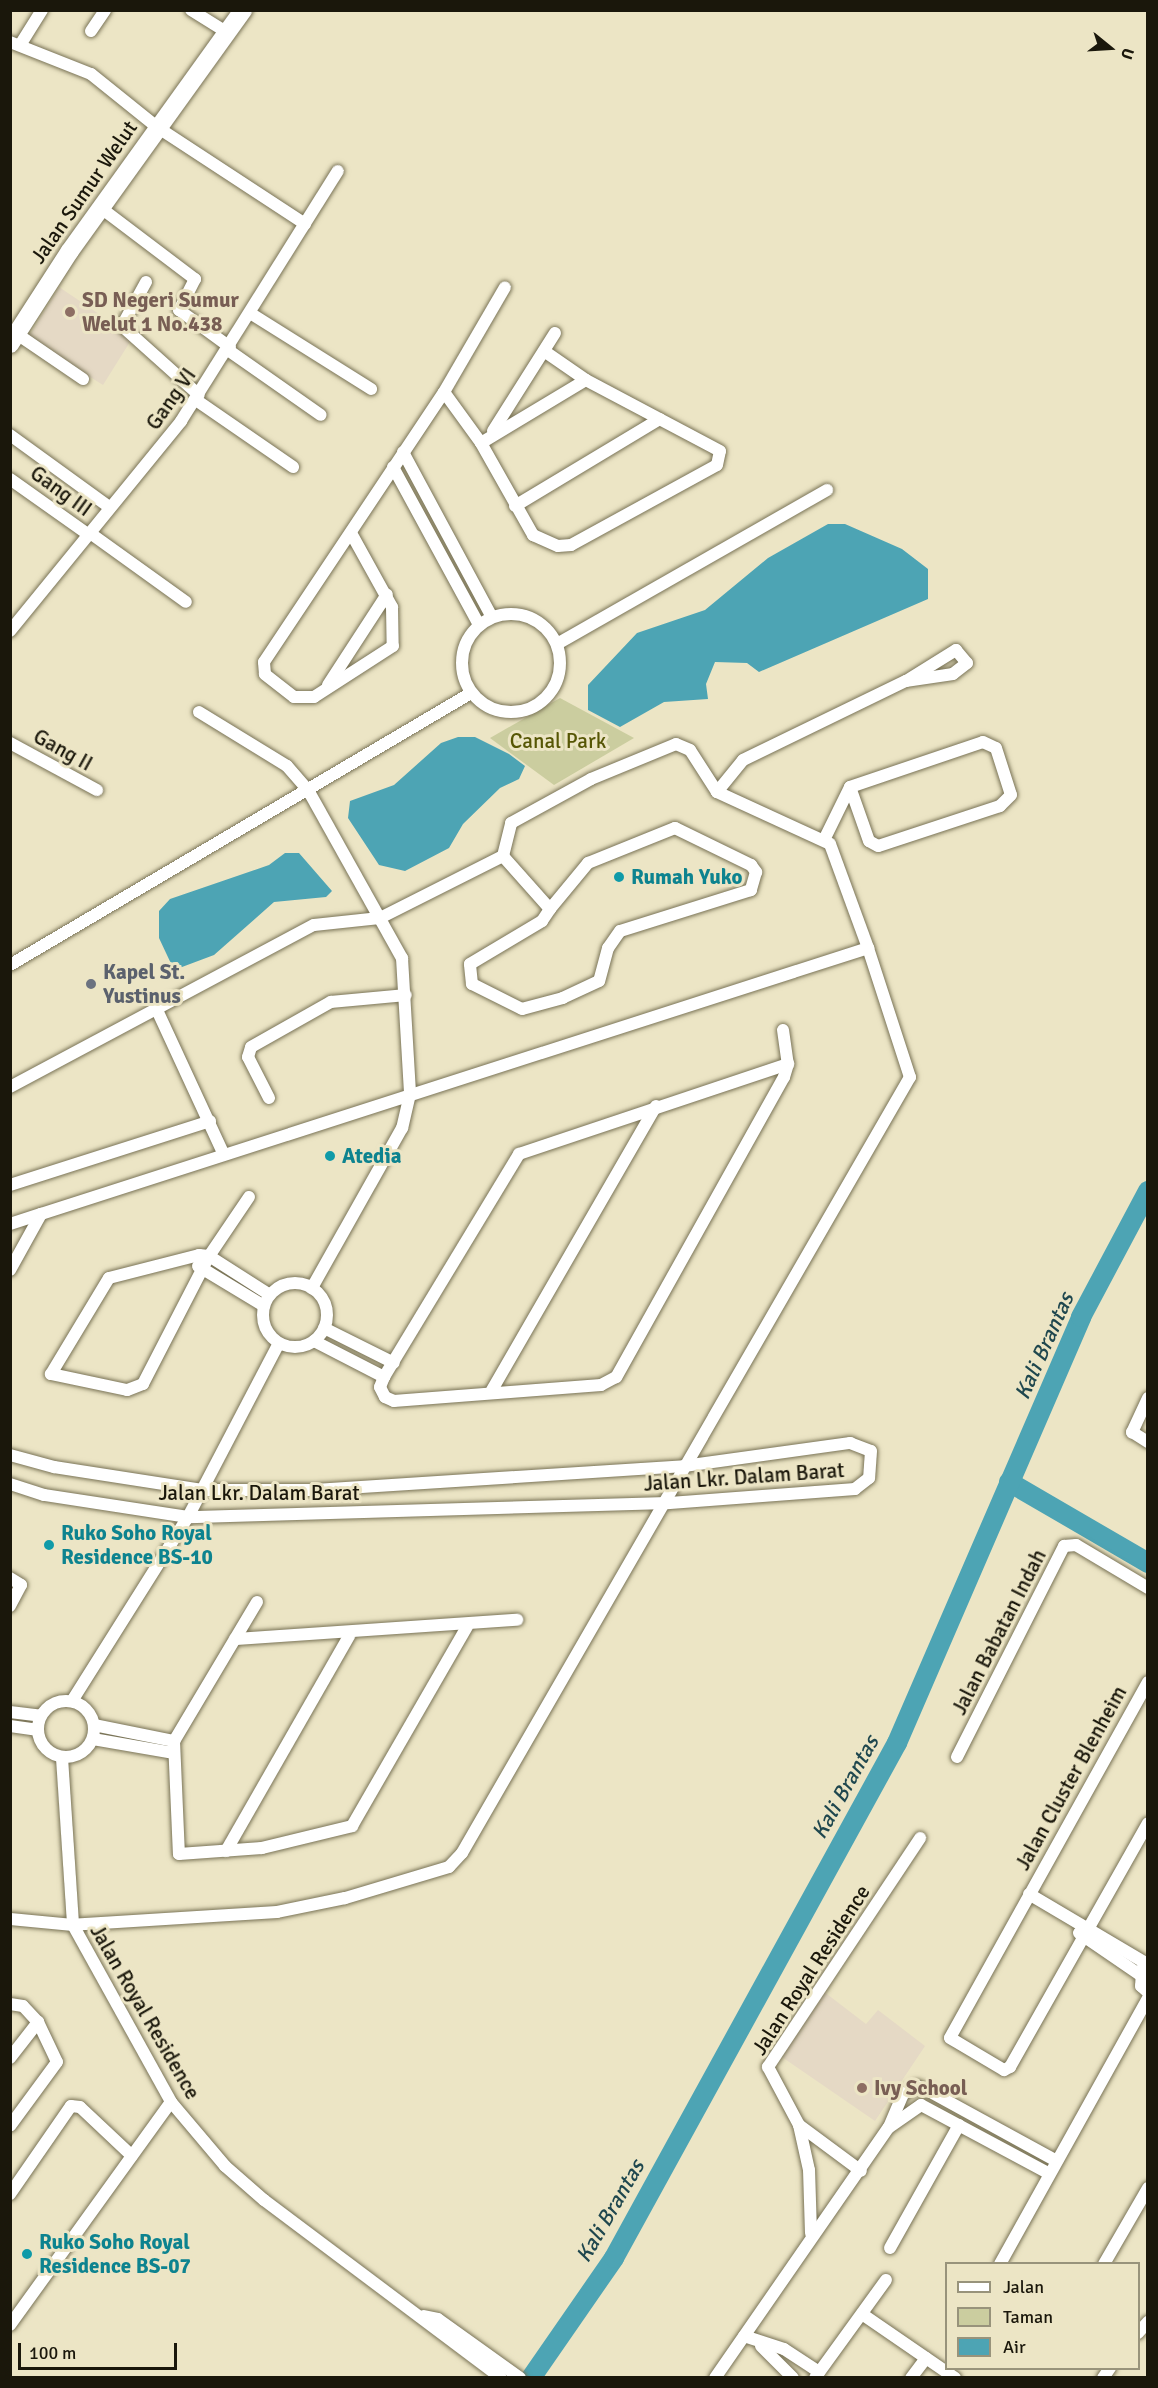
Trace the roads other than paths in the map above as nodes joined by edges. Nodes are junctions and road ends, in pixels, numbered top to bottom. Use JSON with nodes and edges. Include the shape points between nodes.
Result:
{"nodes":[{"id":1,"x":42,"y":10,"type":"edge"},
{"id":2,"x":105,"y":10,"type":"edge"},
{"id":3,"x":191,"y":10,"type":"edge"},
{"id":4,"x":243,"y":10,"type":"edge"},
{"id":5,"x":91,"y":31,"type":"dead end"},
{"id":6,"x":228,"y":33,"type":"junction"},
{"id":7,"x":16,"y":42,"type":"edge"},
{"id":8,"x":157,"y":127,"type":"junction"},
{"id":9,"x":338,"y":171,"type":"dead end"},
{"id":10,"x":101,"y":208,"type":"junction"},
{"id":11,"x":305,"y":224,"type":"junction"},
{"id":12,"x":146,"y":282,"type":"dead end"},
{"id":13,"x":505,"y":287,"type":"dead end"},
{"id":14,"x":250,"y":313,"type":"junction"},
{"id":15,"x":555,"y":333,"type":"dead end"},
{"id":16,"x":14,"y":339,"type":"edge"},
{"id":17,"x":229,"y":348,"type":"junction"},
{"id":18,"x":544,"y":351,"type":"junction"},
{"id":19,"x":83,"y":379,"type":"dead end"},
{"id":20,"x":586,"y":380,"type":"junction"},
{"id":21,"x":371,"y":389,"type":"dead end"},
{"id":22,"x":444,"y":393,"type":"junction"},
{"id":23,"x":198,"y":397,"type":"junction"},
{"id":24,"x":321,"y":415,"type":"dead end"},
{"id":25,"x":660,"y":419,"type":"junction"},
{"id":26,"x":491,"y":434,"type":"junction"},
{"id":27,"x":10,"y":435,"type":"edge"},
{"id":28,"x":481,"y":443,"type":"junction"},
{"id":29,"x":403,"y":452,"type":"junction"},
{"id":30,"x":293,"y":467,"type":"dead end"},
{"id":31,"x":393,"y":467,"type":"junction"},
{"id":32,"x":10,"y":479,"type":"edge"},
{"id":33,"x":826,"y":490,"type":"dead end"},
{"id":34,"x":514,"y":506,"type":"junction"},
{"id":35,"x":109,"y":507,"type":"junction"},
{"id":36,"x":351,"y":533,"type":"junction"},
{"id":37,"x":90,"y":534,"type":"junction"},
{"id":38,"x":387,"y":594,"type":"junction"},
{"id":39,"x":186,"y":602,"type":"dead end"},
{"id":40,"x":492,"y":617,"type":"junction"},
{"id":41,"x":479,"y":625,"type":"junction"},
{"id":42,"x":10,"y":631,"type":"edge"},
{"id":43,"x":557,"y":644,"type":"junction"},
{"id":44,"x":906,"y":681,"type":"dead end"},
{"id":45,"x":326,"y":689,"type":"junction"},
{"id":46,"x":471,"y":693,"type":"junction"},
{"id":47,"x":199,"y":712,"type":"dead end"},
{"id":48,"x":10,"y":743,"type":"edge"},
{"id":49,"x":850,"y":787,"type":"junction"},
{"id":50,"x":97,"y":790,"type":"dead end"},
{"id":51,"x":308,"y":790,"type":"junction"},
{"id":52,"x":717,"y":792,"type":"junction"},
{"id":53,"x":824,"y":840,"type":"junction"},
{"id":54,"x":503,"y":856,"type":"junction"},
{"id":55,"x":550,"y":909,"type":"junction"},
{"id":56,"x":380,"y":918,"type":"junction"},
{"id":57,"x":868,"y":948,"type":"junction"},
{"id":58,"x":10,"y":965,"type":"edge"},
{"id":59,"x":406,"y":995,"type":"junction"},
{"id":60,"x":157,"y":1010,"type":"junction"},
{"id":61,"x":783,"y":1030,"type":"dead end"},
{"id":62,"x":788,"y":1064,"type":"junction"},
{"id":63,"x":10,"y":1087,"type":"edge"},
{"id":64,"x":410,"y":1094,"type":"junction"},
{"id":65,"x":269,"y":1098,"type":"dead end"},
{"id":66,"x":656,"y":1106,"type":"junction"},
{"id":67,"x":210,"y":1121,"type":"junction"},
{"id":68,"x":224,"y":1153,"type":"junction"},
{"id":69,"x":10,"y":1185,"type":"edge"},
{"id":70,"x":249,"y":1197,"type":"dead end"},
{"id":71,"x":41,"y":1214,"type":"junction"},
{"id":72,"x":10,"y":1224,"type":"edge"},
{"id":73,"x":189,"y":1256,"type":"junction"},
{"id":74,"x":208,"y":1256,"type":"junction"},
{"id":75,"x":10,"y":1270,"type":"edge"},
{"id":76,"x":201,"y":1270,"type":"junction"},
{"id":77,"x":312,"y":1288,"type":"junction"},
{"id":78,"x":267,"y":1301,"type":"junction"},
{"id":79,"x":324,"y":1328,"type":"junction"},
{"id":80,"x":314,"y":1341,"type":"junction"},
{"id":81,"x":279,"y":1343,"type":"junction"},
{"id":82,"x":394,"y":1363,"type":"junction"},
{"id":83,"x":384,"y":1377,"type":"junction"},
{"id":84,"x":492,"y":1390,"type":"junction"},
{"id":85,"x":1148,"y":1398,"type":"edge"},
{"id":86,"x":1148,"y":1442,"type":"edge"},
{"id":87,"x":10,"y":1455,"type":"edge"},
{"id":88,"x":684,"y":1466,"type":"junction"},
{"id":89,"x":10,"y":1484,"type":"edge"},
{"id":90,"x":202,"y":1490,"type":"junction"},
{"id":91,"x":667,"y":1503,"type":"junction"},
{"id":92,"x":188,"y":1517,"type":"junction"},
{"id":93,"x":10,"y":1578,"type":"edge"},
{"id":94,"x":1148,"y":1588,"type":"edge"},
{"id":95,"x":257,"y":1602,"type":"dead end"},
{"id":96,"x":10,"y":1606,"type":"edge"},
{"id":97,"x":517,"y":1620,"type":"dead end"},
{"id":98,"x":466,"y":1627,"type":"junction"},
{"id":99,"x":349,"y":1636,"type":"junction"},
{"id":100,"x":235,"y":1640,"type":"junction"},
{"id":101,"x":1148,"y":1682,"type":"edge"},
{"id":102,"x":72,"y":1701,"type":"junction"},
{"id":103,"x":10,"y":1712,"type":"edge"},
{"id":104,"x":41,"y":1716,"type":"junction"},
{"id":105,"x":94,"y":1725,"type":"junction"},
{"id":106,"x":10,"y":1726,"type":"edge"},
{"id":107,"x":37,"y":1730,"type":"junction"},
{"id":108,"x":93,"y":1739,"type":"junction"},
{"id":109,"x":174,"y":1747,"type":"junction"},
{"id":110,"x":957,"y":1757,"type":"dead end"},
{"id":111,"x":62,"y":1758,"type":"junction"},
{"id":112,"x":1148,"y":1823,"type":"edge"},
{"id":113,"x":920,"y":1838,"type":"dead end"},
{"id":114,"x":226,"y":1851,"type":"junction"},
{"id":115,"x":1029,"y":1894,"type":"junction"},
{"id":116,"x":10,"y":1919,"type":"edge"},
{"id":117,"x":1075,"y":1924,"type":"junction"},
{"id":118,"x":73,"y":1925,"type":"junction"},
{"id":119,"x":1088,"y":1926,"type":"junction"},
{"id":120,"x":1081,"y":1938,"type":"junction"},
{"id":121,"x":1146,"y":1961,"type":"edge"},
{"id":122,"x":1140,"y":1975,"type":"junction"},
{"id":123,"x":1148,"y":1992,"type":"edge"},
{"id":124,"x":1148,"y":1998,"type":"edge"},
{"id":125,"x":10,"y":2004,"type":"edge"},
{"id":126,"x":38,"y":2022,"type":"junction"},
{"id":127,"x":10,"y":2058,"type":"edge"},
{"id":128,"x":171,"y":2102,"type":"junction"},
{"id":129,"x":799,"y":2125,"type":"junction"},
{"id":130,"x":10,"y":2126,"type":"edge"},
{"id":131,"x":959,"y":2126,"type":"junction"},
{"id":132,"x":885,"y":2133,"type":"junction"},
{"id":133,"x":132,"y":2156,"type":"junction"},
{"id":134,"x":1055,"y":2160,"type":"junction"},
{"id":135,"x":861,"y":2171,"type":"junction"},
{"id":136,"x":1048,"y":2174,"type":"junction"},
{"id":137,"x":1148,"y":2188,"type":"edge"},
{"id":138,"x":10,"y":2194,"type":"edge"},
{"id":139,"x":811,"y":2232,"type":"junction"},
{"id":140,"x":890,"y":2248,"type":"dead end"},
{"id":141,"x":1001,"y":2262,"type":"edge"},
{"id":142,"x":1105,"y":2262,"type":"edge"},
{"id":143,"x":886,"y":2280,"type":"dead end"},
{"id":144,"x":862,"y":2314,"type":"junction"},
{"id":145,"x":10,"y":2325,"type":"edge"},
{"id":146,"x":744,"y":2336,"type":"junction"},
{"id":147,"x":762,"y":2346,"type":"junction"},
{"id":148,"x":926,"y":2358,"type":"junction"},
{"id":149,"x":485,"y":2360,"type":"junction"},
{"id":150,"x":817,"y":2375,"type":"edge"},
{"id":151,"x":518,"y":2376,"type":"edge"},
{"id":152,"x":501,"y":2378,"type":"edge"},
{"id":153,"x":715,"y":2378,"type":"edge"},
{"id":154,"x":793,"y":2378,"type":"edge"},
{"id":155,"x":911,"y":2378,"type":"edge"},
{"id":156,"x":955,"y":2378,"type":"edge"}],
"edges":[{"from":1,"to":7,"type":"street"},
{"from":2,"to":5,"type":"street"},
{"from":3,"to":6,"type":"street"},
{"from":4,"to":6,"type":"street","name":"Jalan Sumur Welut"},
{"from":6,"to":8,"type":"street","name":"Jalan Sumur Welut"},
{"from":7,"to":8,"type":"street","via":[[91,74]]},
{"from":8,"to":10,"type":"street","name":"Jalan Sumur Welut"},
{"from":8,"to":11,"type":"street"},
{"from":9,"to":11,"type":"street","name":"Gang VI"},
{"from":10,"to":16,"type":"street","name":"Jalan Sumur Welut"},
{"from":10,"to":17,"type":"street","via":[[195,279],[179,310]]},
{"from":11,"to":14,"type":"street","name":"Gang VI"},
{"from":12,"to":23,"type":"street","via":[[122,326]]},
{"from":13,"to":22,"type":"street"},
{"from":14,"to":17,"type":"street","name":"Gang VI"},
{"from":14,"to":21,"type":"street"},
{"from":15,"to":18,"type":"street"},
{"from":16,"to":19,"type":"street"},
{"from":17,"to":23,"type":"street","name":"Gang VI"},
{"from":17,"to":24,"type":"street"},
{"from":18,"to":20,"type":"street"},
{"from":18,"to":26,"type":"street"},
{"from":20,"to":25,"type":"street"},
{"from":20,"to":26,"type":"street"},
{"from":22,"to":28,"type":"street"},
{"from":22,"to":29,"type":"street"},
{"from":23,"to":30,"type":"street"},
{"from":23,"to":35,"type":"street","name":"Gang VI"},
{"from":25,"to":34,"type":"street"},
{"from":25,"to":34,"type":"street","via":[[720,451],[717,465],[571,545],[533,535]]},
{"from":26,"to":28,"type":"street"},
{"from":27,"to":35,"type":"street"},
{"from":28,"to":34,"type":"street"},
{"from":29,"to":31,"type":"street"},
{"from":29,"to":40,"type":"street"},
{"from":31,"to":36,"type":"street"},
{"from":31,"to":41,"type":"street"},
{"from":32,"to":37,"type":"street","name":"Gang III"},
{"from":33,"to":43,"type":"street"},
{"from":35,"to":37,"type":"street","name":"Gang VI"},
{"from":36,"to":38,"type":"street"},
{"from":36,"to":45,"type":"street","via":[[263,668],[272,682],[294,697],[305,700]]},
{"from":37,"to":39,"type":"street","name":"Gang III"},
{"from":37,"to":42,"type":"street","name":"Gang VI"},
{"from":38,"to":45,"type":"street"},
{"from":38,"to":45,"type":"street","via":[[396,622],[389,653]]},
{"from":40,"to":41,"type":"street"},
{"from":40,"to":43,"type":"street","via":[[530,618]]},
{"from":41,"to":46,"type":"street","via":[[462,658]]},
{"from":43,"to":46,"type":"street","via":[[557,680],[535,706],[500,712]]},
{"from":44,"to":52,"type":"street","via":[[743,760]]},
{"from":46,"to":51,"type":"street"},
{"from":47,"to":51,"type":"street","via":[[287,766]]},
{"from":48,"to":50,"type":"street","name":"Gang II"},
{"from":49,"to":49,"type":"street","via":[[868,842],[878,846],[1000,806],[1011,795],[996,748],[983,742]]},
{"from":49,"to":53,"type":"street"},
{"from":51,"to":56,"type":"street"},
{"from":51,"to":58,"type":"street"},
{"from":52,"to":53,"type":"street"},
{"from":52,"to":54,"type":"street","via":[[690,750],[676,744],[521,812],[511,823]]},
{"from":53,"to":57,"type":"street","via":[[836,852]]},
{"from":54,"to":55,"type":"street"},
{"from":54,"to":56,"type":"street"},
{"from":55,"to":55,"type":"street","via":[[542,921],[479,955],[468,973],[472,984],[522,1009],[563,998],[599,981],[608,948],[620,931],[751,890],[756,872],[675,828],[586,864]]},
{"from":56,"to":59,"type":"street","via":[[402,958]]},
{"from":56,"to":60,"type":"street","via":[[314,925]]},
{"from":57,"to":64,"type":"street"},
{"from":57,"to":88,"type":"street","via":[[910,1082]]},
{"from":59,"to":64,"type":"street"},
{"from":59,"to":65,"type":"street","via":[[331,1002],[251,1047],[248,1057]]},
{"from":60,"to":63,"type":"street"},
{"from":60,"to":67,"type":"street"},
{"from":61,"to":62,"type":"street"},
{"from":62,"to":66,"type":"street"},
{"from":62,"to":84,"type":"street","via":[[616,1377],[601,1385]]},
{"from":64,"to":68,"type":"street"},
{"from":64,"to":77,"type":"street","via":[[402,1128]]},
{"from":66,"to":82,"type":"street","via":[[519,1154]]},
{"from":66,"to":84,"type":"street"},
{"from":67,"to":68,"type":"street"},
{"from":67,"to":69,"type":"street"},
{"from":68,"to":71,"type":"street"},
{"from":70,"to":74,"type":"street"},
{"from":71,"to":72,"type":"street"},
{"from":71,"to":75,"type":"street"},
{"from":73,"to":74,"type":"street"},
{"from":73,"to":76,"type":"street"},
{"from":73,"to":76,"type":"street","via":[[105,1282],[51,1374],[127,1390],[143,1384]]},
{"from":74,"to":76,"type":"street"},
{"from":74,"to":78,"type":"street"},
{"from":76,"to":78,"type":"street"},
{"from":77,"to":78,"type":"street","via":[[290,1283]]},
{"from":77,"to":79,"type":"street","via":[[326,1306]]},
{"from":78,"to":81,"type":"street","via":[[269,1334]]},
{"from":79,"to":80,"type":"street"},
{"from":79,"to":82,"type":"street"},
{"from":80,"to":81,"type":"street","via":[[297,1347]]},
{"from":80,"to":83,"type":"street"},
{"from":81,"to":90,"type":"street"},
{"from":82,"to":83,"type":"street"},
{"from":83,"to":84,"type":"street","via":[[380,1387],[394,1401]]},
{"from":85,"to":86,"type":"street","via":[[1132,1432]]},
{"from":87,"to":90,"type":"street","name":"Jalan Lkr. Dalam Barat","via":[[54,1467]]},
{"from":88,"to":90,"type":"street","name":"Jalan Lkr. Dalam Barat","via":[[315,1490]]},
{"from":88,"to":91,"type":"street"},
{"from":88,"to":91,"type":"street","name":"Jalan Lkr. Dalam Barat","via":[[850,1443],[861,1443],[871,1451],[869,1478],[855,1489]]},
{"from":89,"to":92,"type":"street","name":"Jalan Lkr. Dalam Barat","via":[[44,1496]]},
{"from":90,"to":92,"type":"street"},
{"from":91,"to":92,"type":"street","name":"Jalan Lkr. Dalam Barat"},
{"from":91,"to":118,"type":"street","via":[[462,1853],[449,1867],[345,1899],[277,1912]]},
{"from":92,"to":102,"type":"street"},
{"from":93,"to":96,"type":"street","via":[[21,1585]]},
{"from":94,"to":110,"type":"street","name":"Jalan Babatan Indah","via":[[1076,1545],[1064,1546]]},
{"from":95,"to":100,"type":"street"},
{"from":97,"to":98,"type":"street"},
{"from":98,"to":99,"type":"street"},
{"from":98,"to":114,"type":"street","via":[[356,1823],[262,1848]]},
{"from":99,"to":100,"type":"street"},
{"from":99,"to":114,"type":"street"},
{"from":100,"to":109,"type":"street"},
{"from":101,"to":115,"type":"street","name":"Jalan Cluster Blenheim"},
{"from":102,"to":104,"type":"street","via":[[60,1701]]},
{"from":102,"to":105,"type":"street","via":[[90,1714]]},
{"from":103,"to":104,"type":"street"},
{"from":104,"to":107,"type":"street"},
{"from":105,"to":108,"type":"street"},
{"from":105,"to":109,"type":"street"},
{"from":106,"to":107,"type":"street"},
{"from":107,"to":111,"type":"street","via":[[45,1749]]},
{"from":108,"to":109,"type":"street"},
{"from":108,"to":111,"type":"street","via":[[81,1754]]},
{"from":109,"to":114,"type":"street","via":[[176,1851],[184,1855]]},
{"from":111,"to":118,"type":"street","name":"Jalan Royal Residence"},
{"from":112,"to":119,"type":"street","name":"Jalan Cluster Blenheim"},
{"from":113,"to":129,"type":"street","name":"Jalan Royal Residence","via":[[770,2064],[770,2078]]},
{"from":115,"to":117,"type":"street","name":"Jalan Cluster Blenheim"},
{"from":115,"to":120,"type":"street","name":"Jalan Cluster Blenheim","via":[[950,2038],[1008,2069]]},
{"from":116,"to":118,"type":"street"},
{"from":117,"to":119,"type":"street","name":"Jalan Cluster Blenheim"},
{"from":117,"to":120,"type":"street"},
{"from":118,"to":128,"type":"street","name":"Jalan Royal Residence"},
{"from":119,"to":120,"type":"street","name":"Jalan Cluster Blenheim"},
{"from":119,"to":121,"type":"street","name":"Jalan Cluster Blenheim"},
{"from":120,"to":122,"type":"street"},
{"from":121,"to":122,"type":"street"},
{"from":122,"to":123,"type":"street"},
{"from":124,"to":134,"type":"street"},
{"from":125,"to":126,"type":"street","via":[[22,2006]]},
{"from":126,"to":127,"type":"street"},
{"from":126,"to":130,"type":"street","via":[[57,2062]]},
{"from":128,"to":133,"type":"street"},
{"from":128,"to":149,"type":"street","name":"Jalan Royal Residence","via":[[248,2187]]},
{"from":129,"to":135,"type":"street","name":"Jalan Royal Residence"},
{"from":129,"to":139,"type":"street","name":"Jalan Royal Residence","via":[[809,2170]]},
{"from":131,"to":132,"type":"street","via":[[916,2104]]},
{"from":131,"to":136,"type":"street"},
{"from":131,"to":140,"type":"street"},
{"from":132,"to":134,"type":"street","via":[[903,2094],[917,2086]]},
{"from":132,"to":135,"type":"street"},
{"from":133,"to":138,"type":"street","via":[[80,2107],[71,2106]]},
{"from":133,"to":145,"type":"street"},
{"from":134,"to":136,"type":"street"},
{"from":135,"to":139,"type":"street"},
{"from":136,"to":141,"type":"street"},
{"from":137,"to":142,"type":"street"},
{"from":139,"to":146,"type":"street"},
{"from":143,"to":144,"type":"street"},
{"from":144,"to":148,"type":"street"},
{"from":144,"to":150,"type":"street"},
{"from":146,"to":147,"type":"street"},
{"from":146,"to":153,"type":"street"},
{"from":147,"to":150,"type":"street","via":[[784,2349]]},
{"from":147,"to":154,"type":"street"},
{"from":148,"to":155,"type":"street"},
{"from":148,"to":156,"type":"street"},
{"from":149,"to":151,"type":"street","name":"Jalan Royal Residence"},
{"from":149,"to":152,"type":"street","name":"Jalan Royal Residence"}]}
